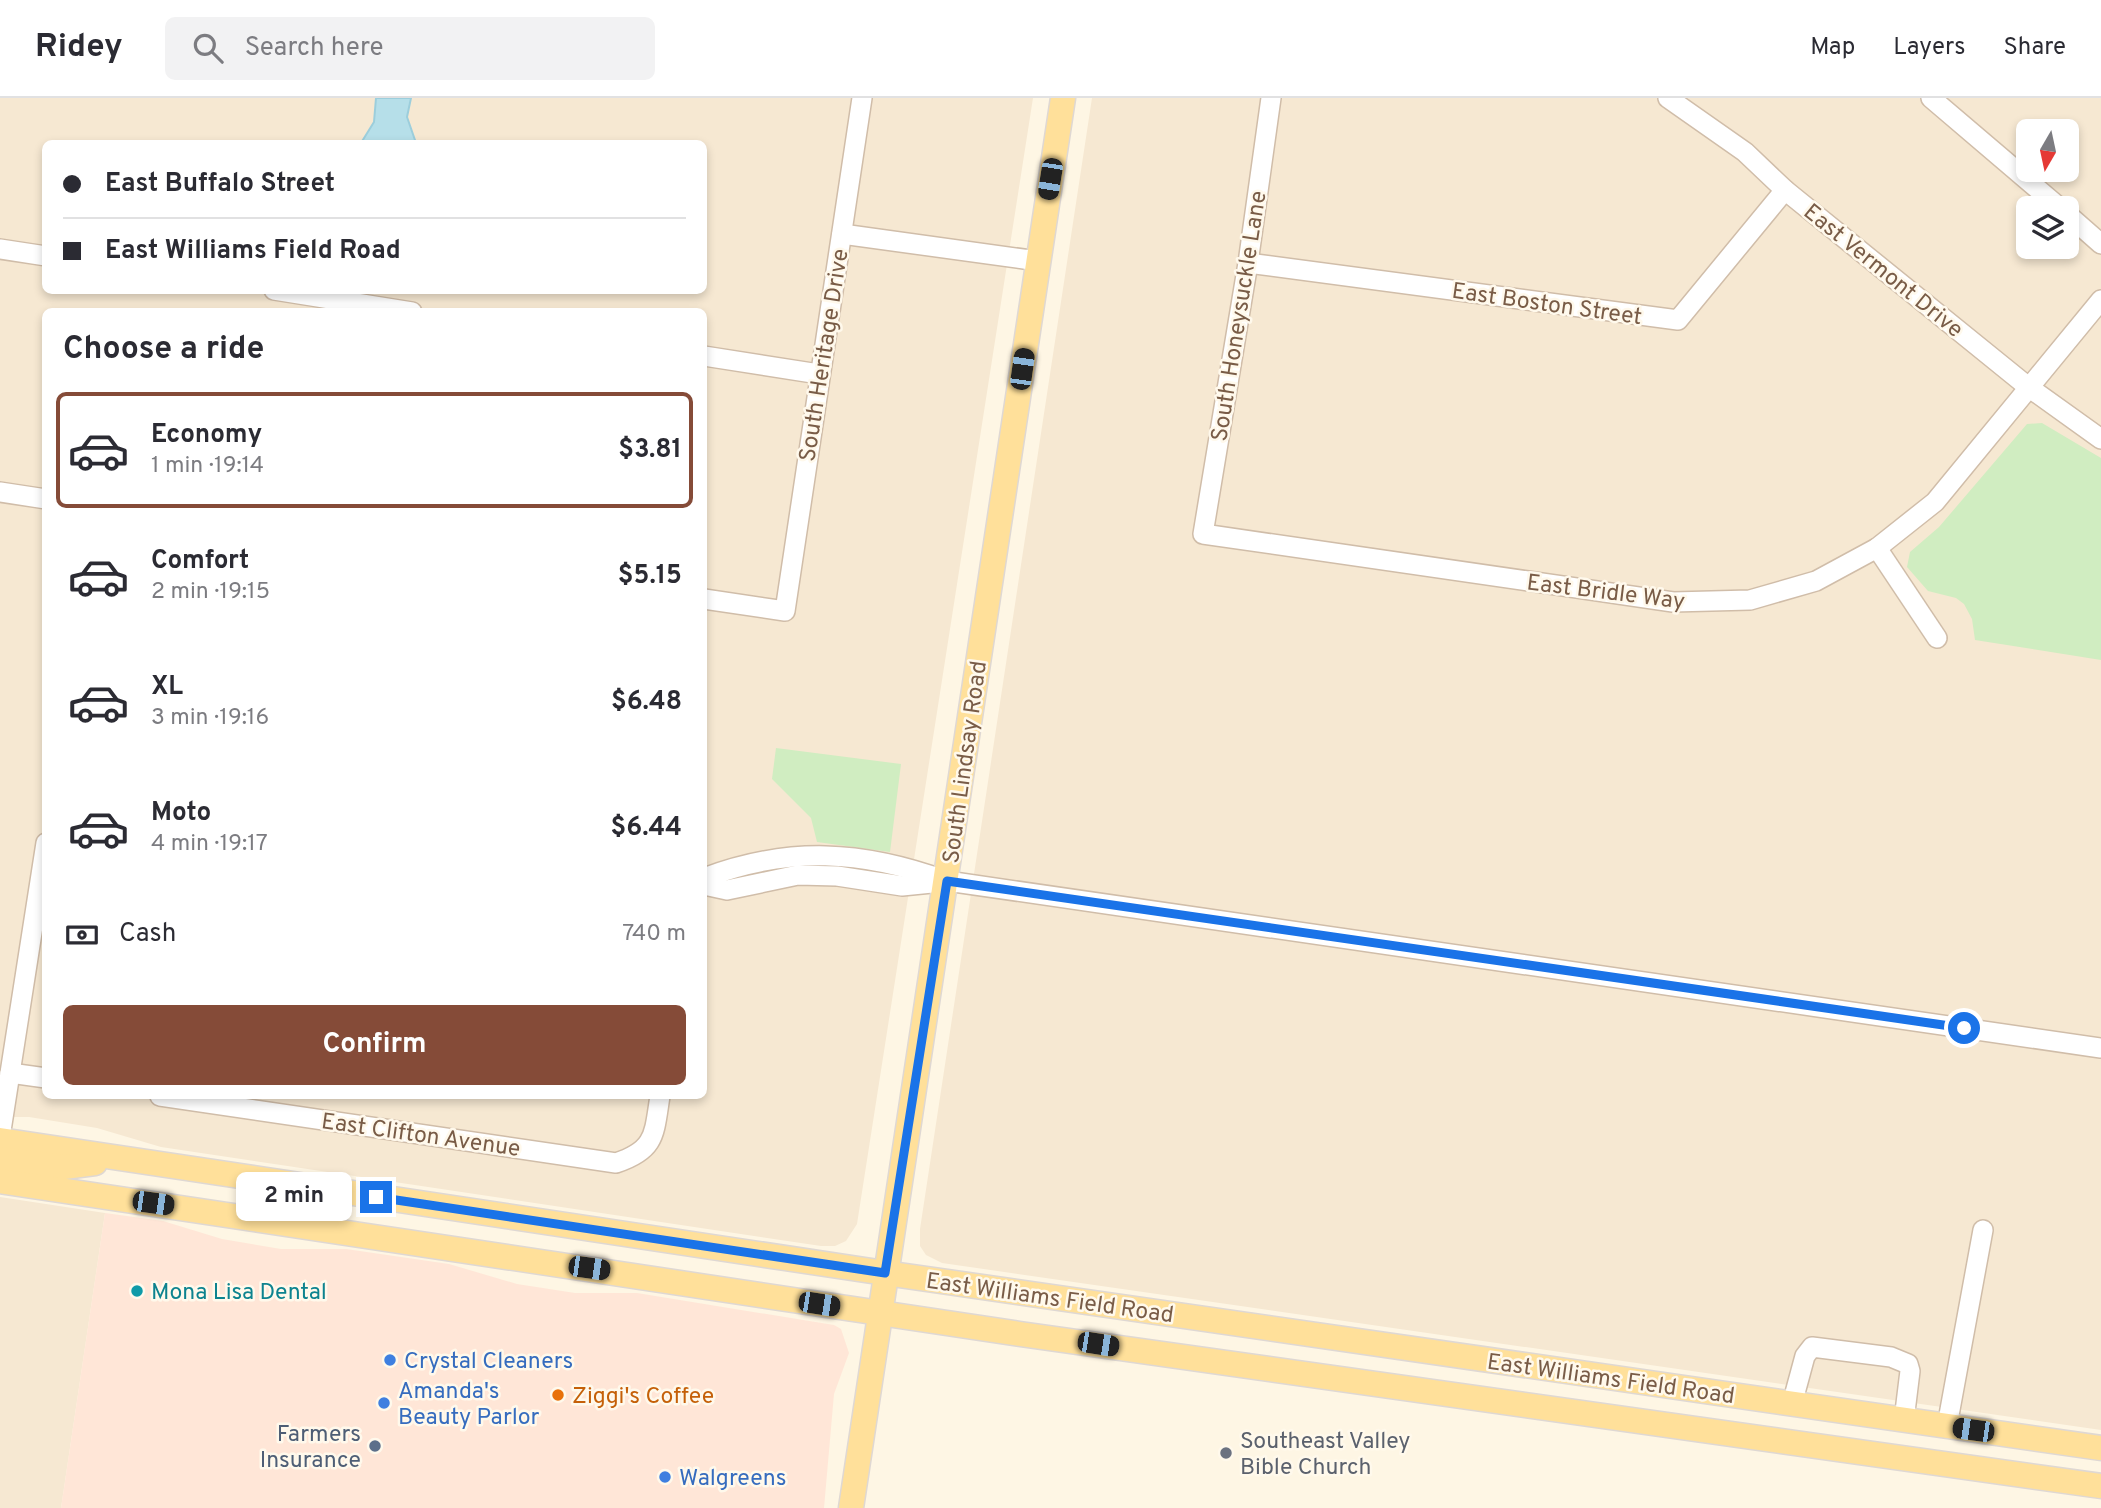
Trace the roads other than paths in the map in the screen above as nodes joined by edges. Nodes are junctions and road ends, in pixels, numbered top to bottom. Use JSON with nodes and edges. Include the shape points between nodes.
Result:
{"nodes":[{"id":1,"x":862,"y":98,"type":"edge"},
{"id":2,"x":1063,"y":98,"type":"edge"},
{"id":3,"x":1271,"y":98,"type":"edge"},
{"id":4,"x":1668,"y":98,"type":"edge"},
{"id":5,"x":1931,"y":98,"type":"edge"},
{"id":6,"x":1785,"y":190,"type":"junction"},
{"id":7,"x":2046,"y":196,"type":"edge"},
{"id":8,"x":2079,"y":225,"type":"edge"},
{"id":9,"x":842,"y":234,"type":"junction"},
{"id":10,"x":2101,"y":244,"type":"edge"},
{"id":11,"x":0,"y":249,"type":"edge"},
{"id":12,"x":42,"y":255,"type":"edge"},
{"id":13,"x":1038,"y":261,"type":"junction"},
{"id":14,"x":1248,"y":263,"type":"junction"},
{"id":15,"x":299,"y":294,"type":"edge"},
{"id":16,"x":2101,"y":300,"type":"edge"},
{"id":17,"x":387,"y":308,"type":"edge"},
{"id":18,"x":707,"y":356,"type":"edge"},
{"id":19,"x":819,"y":374,"type":"junction"},
{"id":20,"x":2028,"y":386,"type":"junction"},
{"id":21,"x":2101,"y":439,"type":"edge"},
{"id":22,"x":0,"y":492,"type":"edge"},
{"id":23,"x":42,"y":498,"type":"edge"},
{"id":24,"x":1203,"y":534,"type":"joint"},
{"id":25,"x":1877,"y":548,"type":"junction"},
{"id":26,"x":707,"y":599,"type":"edge"},
{"id":27,"x":1937,"y":638,"type":"dead end"},
{"id":28,"x":42,"y":869,"type":"edge"},
{"id":29,"x":707,"y":877,"type":"edge"},
{"id":30,"x":947,"y":881,"type":"junction"},
{"id":31,"x":707,"y":886,"type":"edge"},
{"id":32,"x":2101,"y":1048,"type":"edge"},
{"id":33,"x":10,"y":1073,"type":"junction"},
{"id":34,"x":42,"y":1077,"type":"edge"},
{"id":35,"x":180,"y":1099,"type":"edge"},
{"id":36,"x":660,"y":1099,"type":"edge"},
{"id":37,"x":0,"y":1139,"type":"edge"},
{"id":38,"x":0,"y":1159,"type":"edge"},
{"id":39,"x":127,"y":1159,"type":"junction"},
{"id":40,"x":0,"y":1181,"type":"edge"},
{"id":41,"x":321,"y":1189,"type":"junction"},
{"id":42,"x":315,"y":1228,"type":"junction"},
{"id":43,"x":1983,"y":1230,"type":"dead end"},
{"id":44,"x":885,"y":1273,"type":"junction"},
{"id":45,"x":879,"y":1313,"type":"junction"},
{"id":46,"x":1791,"y":1404,"type":"junction"},
{"id":47,"x":1904,"y":1420,"type":"junction"},
{"id":48,"x":1947,"y":1426,"type":"junction"},
{"id":49,"x":2101,"y":1448,"type":"edge"},
{"id":50,"x":2101,"y":1486,"type":"edge"},
{"id":51,"x":851,"y":1508,"type":"edge"}],
"edges":[{"from":1,"to":9,"type":"street","name":"South Heritage Drive"},
{"from":2,"to":13,"type":"main road","name":"South Lindsay Road"},
{"from":3,"to":14,"type":"street","name":"South Honeysuckle Lane"},
{"from":4,"to":6,"type":"street","name":"East Vermont Drive","via":[[1745,152]]},
{"from":5,"to":7,"type":"street"},
{"from":6,"to":14,"type":"street","name":"East Boston Street","via":[[1678,320]]},
{"from":6,"to":20,"type":"street","name":"East Vermont Drive"},
{"from":8,"to":10,"type":"street"},
{"from":9,"to":13,"type":"street"},
{"from":9,"to":19,"type":"street","name":"South Heritage Drive"},
{"from":11,"to":12,"type":"street"},
{"from":13,"to":30,"type":"main road","name":"South Lindsay Road"},
{"from":14,"to":24,"type":"street","name":"South Honeysuckle Lane"},
{"from":15,"to":17,"type":"street"},
{"from":16,"to":20,"type":"street","name":"East Bridle Way"},
{"from":18,"to":19,"type":"street"},
{"from":19,"to":26,"type":"street","name":"South Heritage Drive","via":[[785,611]]},
{"from":20,"to":21,"type":"street","name":"East Vermont Drive"},
{"from":20,"to":25,"type":"street","name":"East Bridle Way","via":[[1935,502]]},
{"from":22,"to":23,"type":"street"},
{"from":24,"to":25,"type":"street","name":"East Bridle Way","via":[[1673,602],[1750,600],[1816,581]]},
{"from":25,"to":27,"type":"street"},
{"from":28,"to":33,"type":"street"},
{"from":29,"to":30,"type":"street","via":[[767,859],[820,854],[905,866]]},
{"from":30,"to":31,"type":"street","via":[[901,886],[836,876],[798,876],[727,890]]},
{"from":30,"to":32,"type":"street"},
{"from":30,"to":44,"type":"main road","name":"South Lindsay Road"},
{"from":33,"to":34,"type":"street"},
{"from":33,"to":37,"type":"street"},
{"from":35,"to":36,"type":"street","name":"East Clifton Avenue","via":[[616,1163],[640,1156],[653,1138]]},
{"from":37,"to":39,"type":"main road","name":"East Williams Field Road"},
{"from":38,"to":39,"type":"main road","via":[[64,1167]]},
{"from":39,"to":41,"type":"main road","name":"East Williams Field Road"},
{"from":40,"to":42,"type":"main road","name":"East Williams Field Road"},
{"from":41,"to":42,"type":"main road"},
{"from":41,"to":44,"type":"main road","name":"East Williams Field Road"},
{"from":42,"to":45,"type":"main road","name":"East Williams Field Road"},
{"from":43,"to":48,"type":"street"},
{"from":44,"to":45,"type":"main road","name":"South Lindsay Road"},
{"from":44,"to":46,"type":"main road","name":"East Williams Field Road"},
{"from":45,"to":50,"type":"main road","name":"East Williams Field Road"},
{"from":45,"to":51,"type":"main road","name":"South Lindsay Road"},
{"from":46,"to":47,"type":"main road","name":"East Williams Field Road"},
{"from":46,"to":47,"type":"street","via":[[1812,1347],[1891,1357],[1908,1364],[1910,1371]]},
{"from":47,"to":48,"type":"main road","name":"East Williams Field Road"},
{"from":48,"to":49,"type":"main road","name":"East Williams Field Road"}]}
